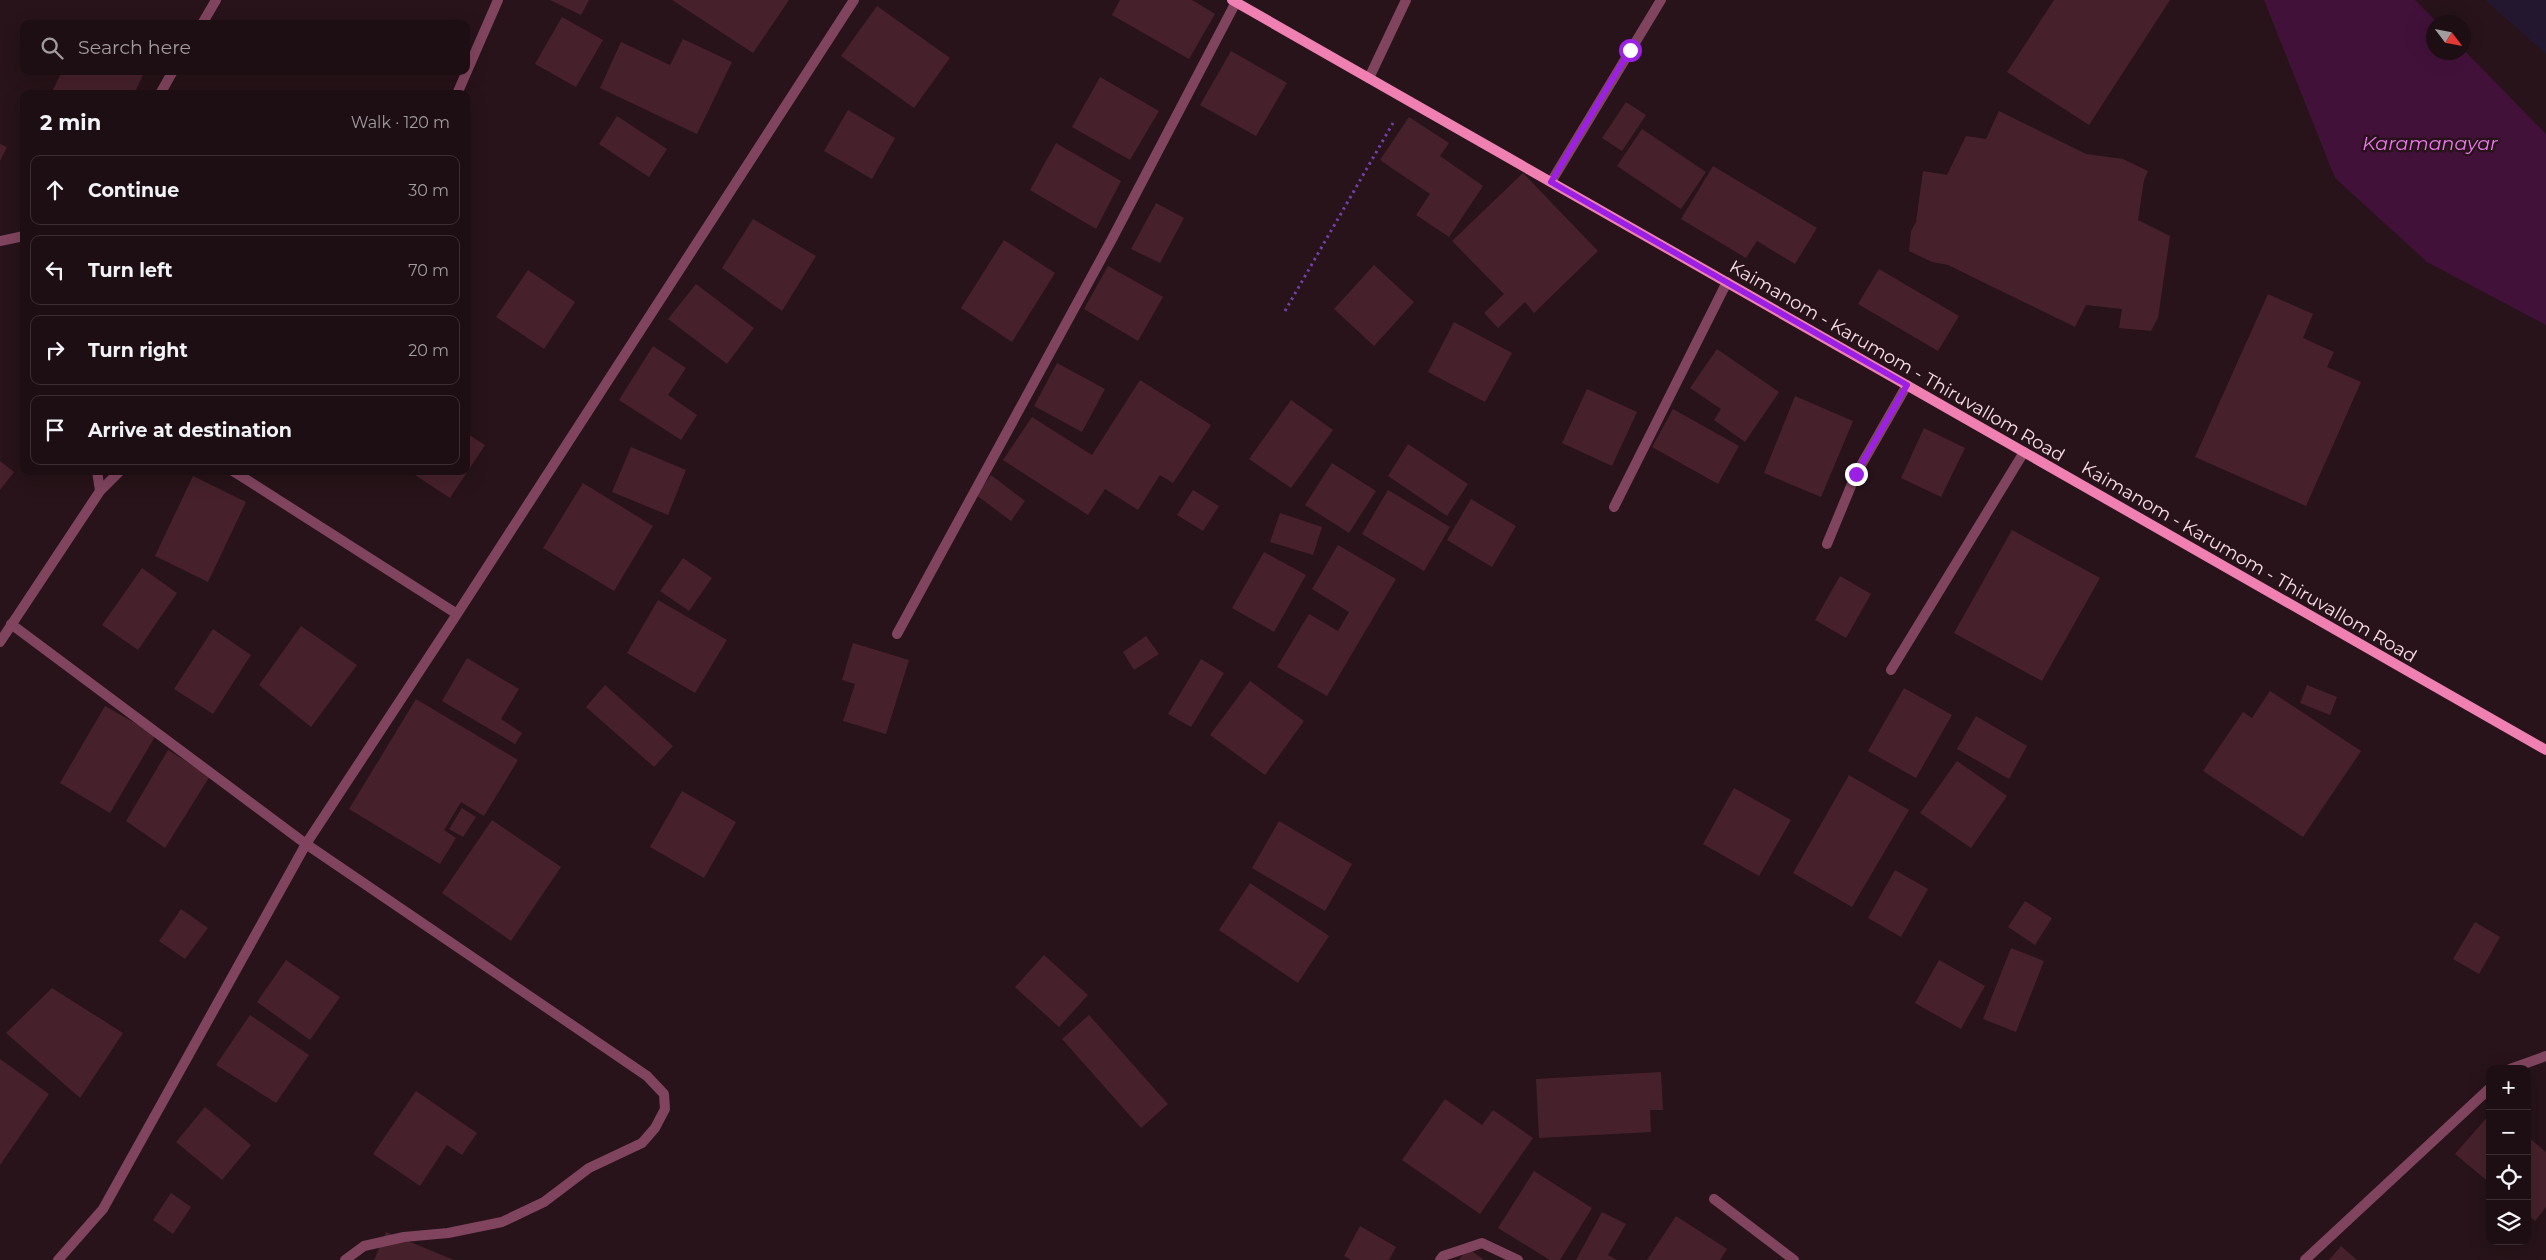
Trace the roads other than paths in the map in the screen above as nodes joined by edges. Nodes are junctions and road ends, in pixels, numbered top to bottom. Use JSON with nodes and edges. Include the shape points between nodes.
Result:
{"nodes":[{"id":1,"x":216,"y":0,"type":"edge"},
{"id":2,"x":498,"y":0,"type":"edge"},
{"id":3,"x":854,"y":0,"type":"edge"},
{"id":4,"x":1406,"y":0,"type":"edge"},
{"id":5,"x":1661,"y":0,"type":"edge"},
{"id":6,"x":1234,"y":1,"type":"edge"},
{"id":7,"x":204,"y":20,"type":"edge"},
{"id":8,"x":470,"y":64,"type":"edge"},
{"id":9,"x":171,"y":75,"type":"edge"},
{"id":10,"x":465,"y":75,"type":"edge"},
{"id":11,"x":1369,"y":78,"type":"junction"},
{"id":12,"x":162,"y":90,"type":"edge"},
{"id":13,"x":459,"y":90,"type":"edge"},
{"id":14,"x":1551,"y":182,"type":"junction"},
{"id":15,"x":20,"y":237,"type":"edge"},
{"id":16,"x":0,"y":241,"type":"edge"},
{"id":17,"x":1727,"y":282,"type":"junction"},
{"id":18,"x":1907,"y":385,"type":"junction"},
{"id":19,"x":2024,"y":452,"type":"junction"},
{"id":20,"x":98,"y":475,"type":"edge"},
{"id":21,"x":116,"y":475,"type":"edge"},
{"id":22,"x":239,"y":475,"type":"edge"},
{"id":23,"x":100,"y":491,"type":"junction"},
{"id":24,"x":1614,"y":507,"type":"dead end"},
{"id":25,"x":1827,"y":544,"type":"dead end"},
{"id":26,"x":457,"y":614,"type":"junction"},
{"id":27,"x":11,"y":624,"type":"junction"},
{"id":28,"x":896,"y":634,"type":"dead end"},
{"id":29,"x":0,"y":642,"type":"edge"},
{"id":30,"x":1891,"y":670,"type":"dead end"},
{"id":31,"x":2546,"y":750,"type":"edge"},
{"id":32,"x":306,"y":844,"type":"junction"},
{"id":33,"x":2546,"y":1056,"type":"edge"},
{"id":34,"x":2521,"y":1065,"type":"edge"},
{"id":35,"x":2486,"y":1092,"type":"edge"},
{"id":36,"x":1714,"y":1199,"type":"dead end"},
{"id":37,"x":58,"y":1260,"type":"edge"},
{"id":38,"x":344,"y":1260,"type":"edge"},
{"id":39,"x":1440,"y":1260,"type":"edge"},
{"id":40,"x":1518,"y":1260,"type":"edge"},
{"id":41,"x":1794,"y":1260,"type":"edge"},
{"id":42,"x":2306,"y":1260,"type":"edge"}],
"edges":[{"from":1,"to":7,"type":"street"},
{"from":2,"to":8,"type":"street"},
{"from":3,"to":26,"type":"street"},
{"from":4,"to":11,"type":"street"},
{"from":5,"to":14,"type":"street"},
{"from":6,"to":11,"type":"main road","name":"Kaimanom - Karumom - Thiruvallom Road"},
{"from":6,"to":28,"type":"street","via":[[1112,238]]},
{"from":9,"to":12,"type":"street"},
{"from":10,"to":13,"type":"street"},
{"from":11,"to":14,"type":"main road","name":"Kaimanom - Karumom - Thiruvallom Road"},
{"from":14,"to":17,"type":"main road","name":"Kaimanom - Karumom - Thiruvallom Road"},
{"from":15,"to":16,"type":"street"},
{"from":17,"to":18,"type":"main road","name":"Kaimanom - Karumom - Thiruvallom Road"},
{"from":17,"to":24,"type":"street"},
{"from":18,"to":19,"type":"main road","name":"Kaimanom - Karumom - Thiruvallom Road"},
{"from":18,"to":25,"type":"street","via":[[1856,474]]},
{"from":19,"to":30,"type":"street"},
{"from":19,"to":31,"type":"main road","name":"Kaimanom - Karumom - Thiruvallom Road"},
{"from":20,"to":23,"type":"street"},
{"from":21,"to":23,"type":"street"},
{"from":22,"to":26,"type":"street"},
{"from":23,"to":27,"type":"street"},
{"from":26,"to":32,"type":"street"},
{"from":27,"to":29,"type":"street"},
{"from":27,"to":32,"type":"street"},
{"from":32,"to":37,"type":"street","via":[[103,1209]]},
{"from":32,"to":38,"type":"street","via":[[647,1076],[664,1094],[665,1109],[642,1143],[589,1168],[544,1202],[502,1222],[364,1246]]},
{"from":33,"to":34,"type":"street"},
{"from":35,"to":42,"type":"street"},
{"from":36,"to":41,"type":"street"},
{"from":39,"to":40,"type":"street","via":[[1482,1243]]}]}
